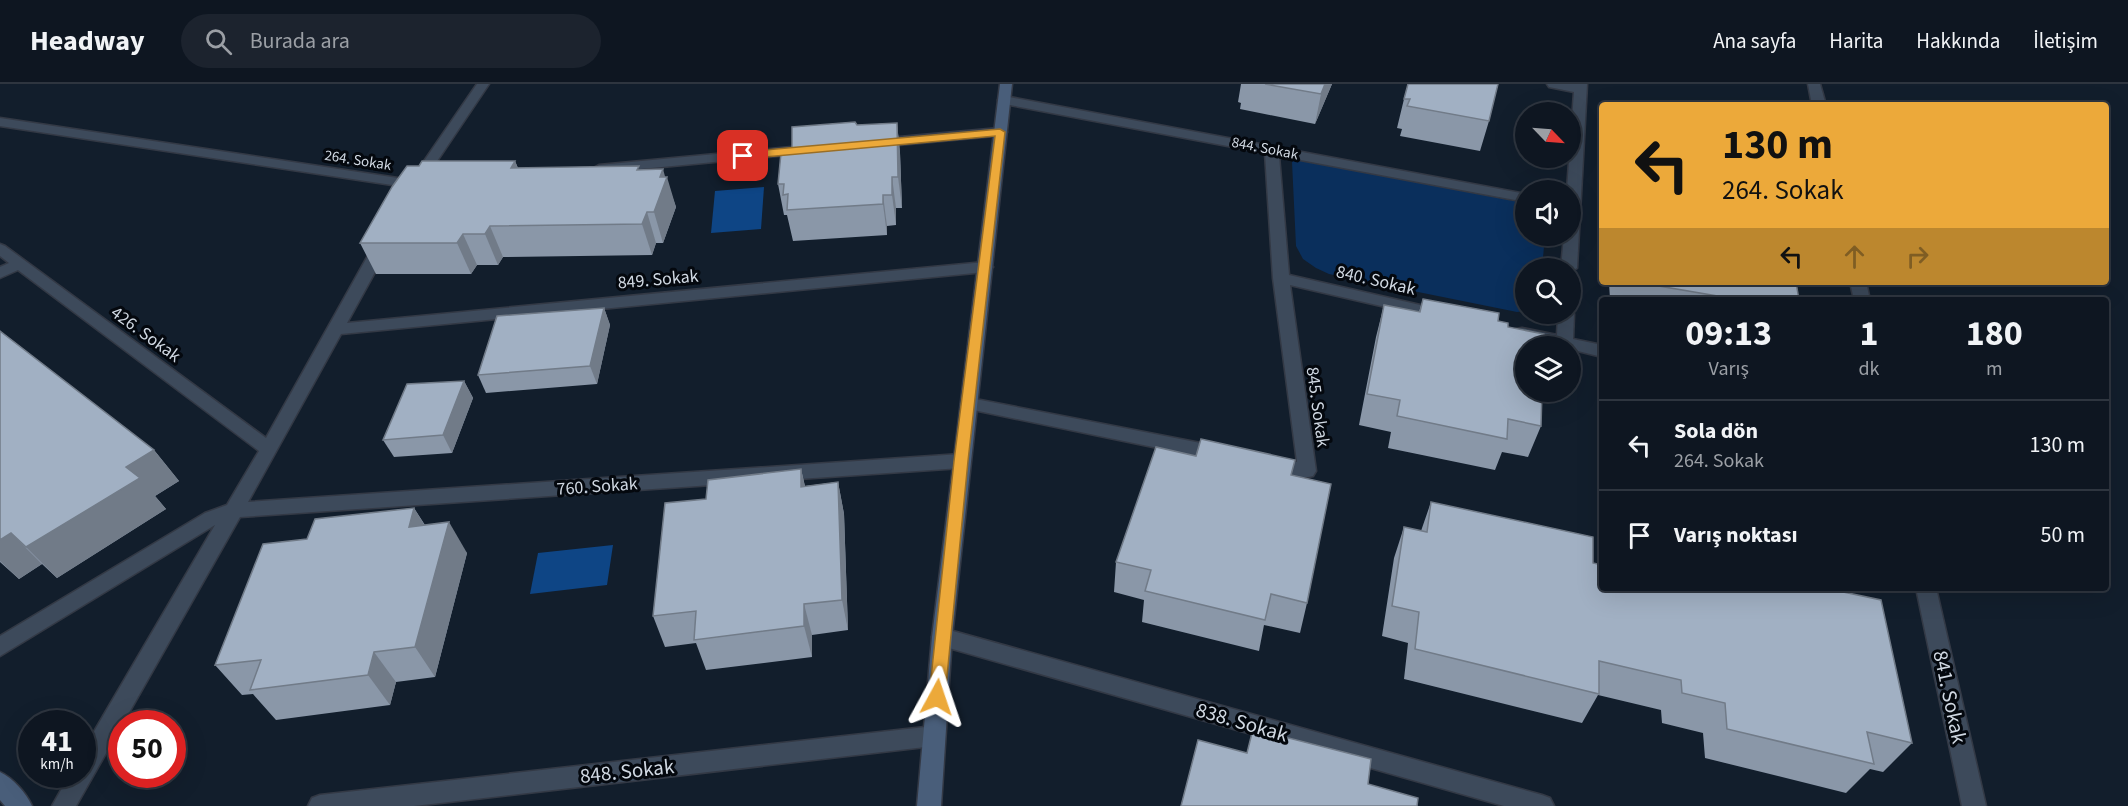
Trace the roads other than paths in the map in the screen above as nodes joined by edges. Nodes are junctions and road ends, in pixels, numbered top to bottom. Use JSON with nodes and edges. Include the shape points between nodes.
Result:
{"nodes":[{"id":1,"x":483,"y":84,"type":"edge"},
{"id":2,"x":1552,"y":84,"type":"edge"},
{"id":3,"x":1814,"y":84,"type":"edge"},
{"id":4,"x":1581,"y":86,"type":"edge"},
{"id":5,"x":1005,"y":92,"type":"edge"},
{"id":6,"x":1818,"y":102,"type":"edge"},
{"id":7,"x":0,"y":122,"type":"edge"},
{"id":8,"x":1000,"y":132,"type":"junction"},
{"id":9,"x":860,"y":145,"type":"edge"},
{"id":10,"x":825,"y":148,"type":"edge"},
{"id":11,"x":1272,"y":149,"type":"junction"},
{"id":12,"x":590,"y":169,"type":"edge"},
{"id":13,"x":1574,"y":180,"type":"edge"},
{"id":14,"x":438,"y":183,"type":"edge"},
{"id":15,"x":414,"y":185,"type":"junction"},
{"id":16,"x":1515,"y":196,"type":"edge"},
{"id":17,"x":404,"y":205,"type":"edge"},
{"id":18,"x":392,"y":225,"type":"edge"},
{"id":19,"x":0,"y":249,"type":"edge"},
{"id":20,"x":18,"y":264,"type":"junction"},
{"id":21,"x":985,"y":267,"type":"junction"},
{"id":22,"x":0,"y":273,"type":"edge"},
{"id":23,"x":1281,"y":278,"type":"junction"},
{"id":24,"x":1463,"y":319,"type":"edge"},
{"id":25,"x":335,"y":329,"type":"junction"},
{"id":26,"x":1508,"y":330,"type":"edge"},
{"id":27,"x":1536,"y":336,"type":"edge"},
{"id":28,"x":1581,"y":346,"type":"edge"},
{"id":29,"x":1599,"y":350,"type":"edge"},
{"id":30,"x":970,"y":404,"type":"junction"},
{"id":31,"x":269,"y":449,"type":"junction"},
{"id":32,"x":961,"y":461,"type":"junction"},
{"id":33,"x":233,"y":510,"type":"junction"},
{"id":34,"x":1927,"y":591,"type":"edge"},
{"id":35,"x":942,"y":637,"type":"junction"},
{"id":36,"x":0,"y":647,"type":"edge"},
{"id":37,"x":934,"y":736,"type":"junction"},
{"id":38,"x":96,"y":750,"type":"edge"},
{"id":39,"x":0,"y":783,"type":"edge"},
{"id":40,"x":74,"y":788,"type":"edge"},
{"id":41,"x":20,"y":806,"type":"edge"},
{"id":42,"x":64,"y":806,"type":"edge"},
{"id":43,"x":320,"y":806,"type":"edge"},
{"id":44,"x":929,"y":806,"type":"edge"},
{"id":45,"x":1542,"y":806,"type":"edge"},
{"id":46,"x":1974,"y":806,"type":"edge"}],
"edges":[{"from":1,"to":15,"type":"street"},
{"from":2,"to":4,"type":"street"},
{"from":3,"to":6,"type":"street"},
{"from":4,"to":13,"type":"street"},
{"from":5,"to":8,"type":"main road"},
{"from":5,"to":11,"type":"street","name":"844. Sokak"},
{"from":7,"to":15,"type":"street","name":"264. Sokak"},
{"from":8,"to":9,"type":"street"},
{"from":8,"to":21,"type":"main road"},
{"from":10,"to":12,"type":"street"},
{"from":11,"to":16,"type":"street","name":"844. Sokak"},
{"from":11,"to":23,"type":"street","name":"845. Sokak"},
{"from":14,"to":15,"type":"street","name":"264. Sokak"},
{"from":15,"to":17,"type":"street"},
{"from":18,"to":25,"type":"street"},
{"from":19,"to":20,"type":"street","name":"426. Sokak"},
{"from":20,"to":22,"type":"street"},
{"from":20,"to":31,"type":"street","name":"426. Sokak"},
{"from":21,"to":25,"type":"street","name":"849. Sokak"},
{"from":21,"to":30,"type":"main road"},
{"from":23,"to":24,"type":"street","name":"840. Sokak"},
{"from":23,"to":30,"type":"street","name":"845. Sokak","via":[[1307,471]]},
{"from":25,"to":31,"type":"street"},
{"from":26,"to":27,"type":"street"},
{"from":28,"to":29,"type":"street"},
{"from":30,"to":32,"type":"main road"},
{"from":31,"to":33,"type":"street"},
{"from":32,"to":33,"type":"street","name":"760. Sokak"},
{"from":32,"to":35,"type":"main road"},
{"from":33,"to":36,"type":"street"},
{"from":33,"to":38,"type":"street"},
{"from":34,"to":46,"type":"street","name":"841. Sokak"},
{"from":35,"to":37,"type":"main road"},
{"from":35,"to":45,"type":"street","name":"838. Sokak"},
{"from":37,"to":43,"type":"street","name":"848. Sokak"},
{"from":37,"to":44,"type":"main road"},
{"from":39,"to":41,"type":"main road"},
{"from":40,"to":42,"type":"street"}]}
